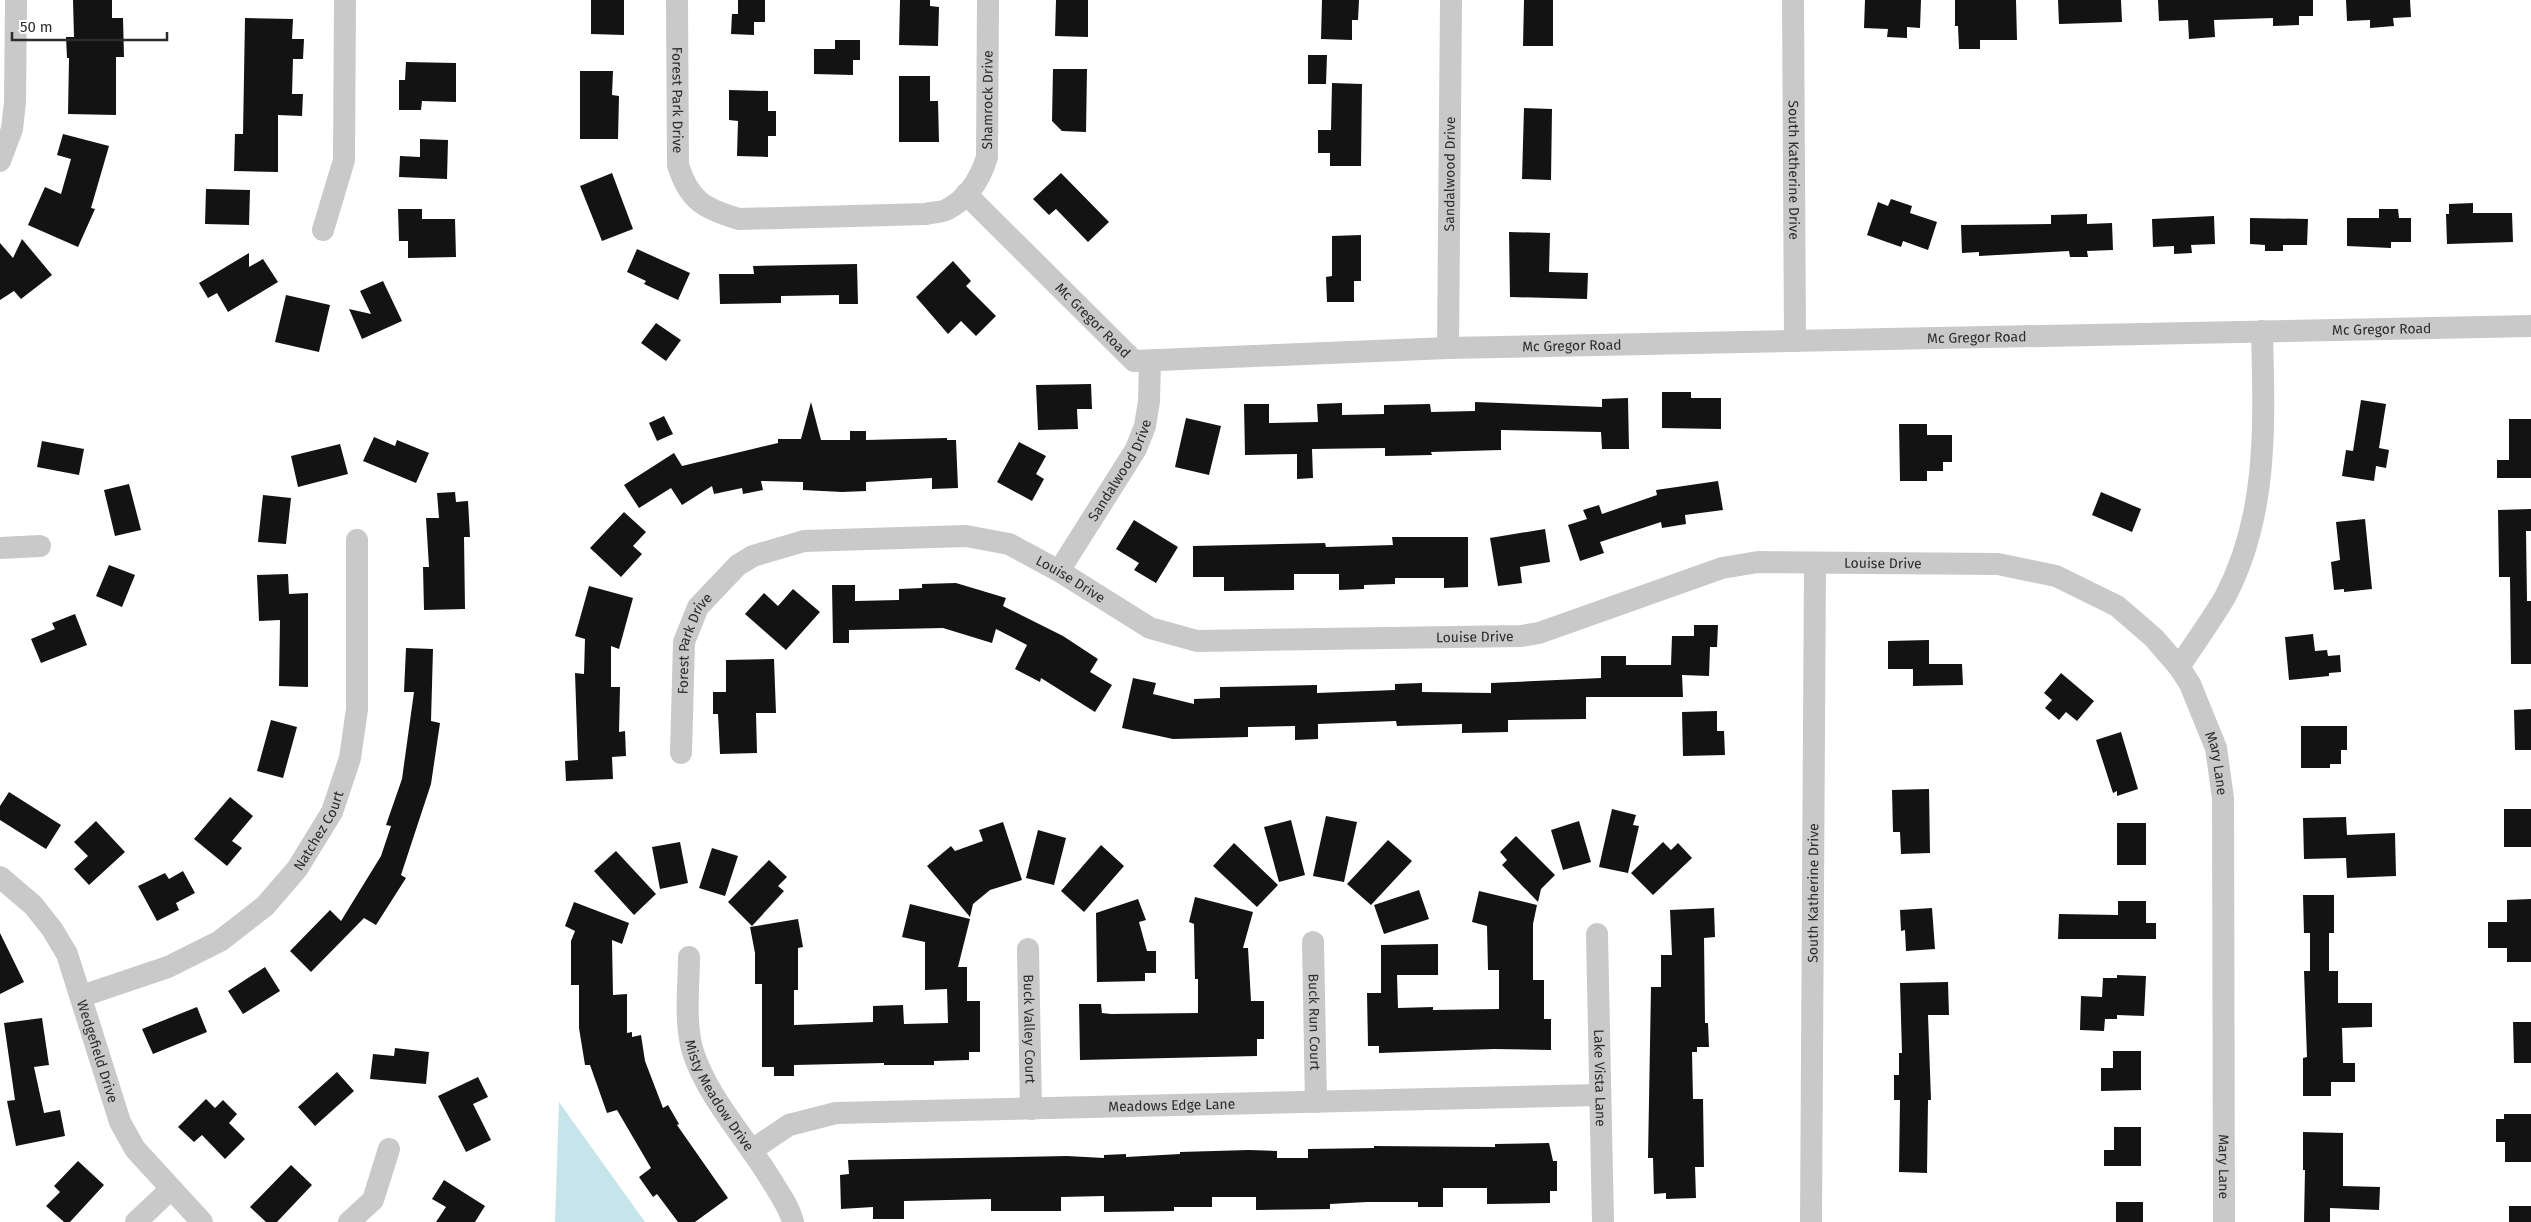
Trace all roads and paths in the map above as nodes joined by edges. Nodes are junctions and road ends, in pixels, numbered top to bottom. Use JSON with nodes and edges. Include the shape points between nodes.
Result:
{"nodes":[{"id":1,"x":16,"y":0,"type":"edge"},
{"id":2,"x":345,"y":0,"type":"edge"},
{"id":3,"x":677,"y":0,"type":"edge"},
{"id":4,"x":988,"y":0,"type":"edge"},
{"id":5,"x":1451,"y":0,"type":"edge"},
{"id":6,"x":1793,"y":0,"type":"edge"},
{"id":7,"x":0,"y":161,"type":"edge"},
{"id":8,"x":966,"y":194,"type":"junction"},
{"id":9,"x":323,"y":230,"type":"dead end"},
{"id":10,"x":2531,"y":326,"type":"edge"},
{"id":11,"x":2262,"y":331,"type":"junction"},
{"id":12,"x":1795,"y":341,"type":"junction"},
{"id":13,"x":1448,"y":348,"type":"junction"},
{"id":14,"x":1150,"y":361,"type":"junction"},
{"id":15,"x":357,"y":540,"type":"dead end"},
{"id":16,"x":40,"y":546,"type":"dead end"},
{"id":17,"x":0,"y":548,"type":"edge"},
{"id":18,"x":753,"y":556,"type":"joint"},
{"id":19,"x":1815,"y":563,"type":"junction"},
{"id":20,"x":1059,"y":571,"type":"junction"},
{"id":21,"x":2179,"y":667,"type":"junction"},
{"id":22,"x":681,"y":753,"type":"dead end"},
{"id":23,"x":0,"y":877,"type":"edge"},
{"id":24,"x":1596,"y":934,"type":"dead end"},
{"id":25,"x":1313,"y":942,"type":"dead end"},
{"id":26,"x":1028,"y":949,"type":"dead end"},
{"id":27,"x":689,"y":956,"type":"dead end"},
{"id":28,"x":82,"y":996,"type":"junction"},
{"id":29,"x":1600,"y":1095,"type":"junction"},
{"id":30,"x":1316,"y":1102,"type":"junction"},
{"id":31,"x":1031,"y":1109,"type":"junction"},
{"id":32,"x":389,"y":1149,"type":"dead end"},
{"id":33,"x":752,"y":1150,"type":"junction"},
{"id":34,"x":171,"y":1189,"type":"junction"},
{"id":35,"x":136,"y":1222,"type":"edge"},
{"id":36,"x":202,"y":1222,"type":"edge"},
{"id":37,"x":349,"y":1222,"type":"edge"},
{"id":38,"x":793,"y":1222,"type":"edge"},
{"id":39,"x":1603,"y":1222,"type":"edge"},
{"id":40,"x":1811,"y":1222,"type":"edge"},
{"id":41,"x":2224,"y":1222,"type":"edge"}],
"edges":[{"from":1,"to":7,"type":"street","via":[[15,102],[12,129]]},
{"from":2,"to":9,"type":"street","via":[[344,160]]},
{"from":3,"to":8,"type":"street","name":"Forest Park Drive","via":[[677,156],[682,180],[693,196],[711,211],[739,219],[926,214],[945,210]]},
{"from":4,"to":8,"type":"street","name":"Shamrock Drive","via":[[987,158],[980,178]]},
{"from":5,"to":13,"type":"street","name":"Sandalwood Drive"},
{"from":6,"to":12,"type":"street","name":"South Katherine Drive"},
{"from":8,"to":14,"type":"street","name":"Mc Gregor Road","via":[[1134,361]]},
{"from":10,"to":11,"type":"street","name":"Mc Gregor Road"},
{"from":11,"to":12,"type":"street","name":"Mc Gregor Road"},
{"from":11,"to":21,"type":"street","via":[[2264,446],[2251,525],[2225,596]]},
{"from":12,"to":13,"type":"street","name":"Mc Gregor Road"},
{"from":13,"to":14,"type":"street","name":"Mc Gregor Road"},
{"from":14,"to":20,"type":"street","name":"Sandalwood Drive","via":[[1150,401],[1136,449]]},
{"from":15,"to":28,"type":"street","name":"Natchez Court","via":[[357,709],[350,758],[332,812],[302,861],[265,906],[220,941],[168,967]]},
{"from":16,"to":17,"type":"street"},
{"from":18,"to":20,"type":"street","name":"Louise Drive","via":[[804,541],[966,536],[1009,544]]},
{"from":18,"to":22,"type":"street","name":"Forest Park Drive","via":[[738,565],[698,607],[684,642]]},
{"from":19,"to":20,"type":"street","name":"Louise Drive","via":[[1758,562],[1722,568],[1539,633],[1521,636],[1221,641],[1197,641],[1150,628]]},
{"from":19,"to":21,"type":"street","name":"Louise Drive","via":[[1998,564],[2056,576],[2117,606],[2154,638]]},
{"from":19,"to":40,"type":"street","name":"South Katherine Drive"},
{"from":21,"to":41,"type":"street","name":"Mary Lane","via":[[2190,684],[2216,748],[2223,798]]},
{"from":23,"to":28,"type":"street","name":"Wedgefield Drive","via":[[33,905],[52,929],[67,954]]},
{"from":24,"to":29,"type":"street","name":"Lake Vista Lane"},
{"from":25,"to":30,"type":"street","name":"Buck Run Court"},
{"from":26,"to":31,"type":"street","name":"Buck Valley Court"},
{"from":27,"to":33,"type":"street","name":"Misty Meadow Drive","via":[[688,1019],[693,1051],[710,1090]]},
{"from":28,"to":34,"type":"street","name":"Wedgefield Drive","via":[[120,1122],[135,1149]]},
{"from":29,"to":30,"type":"street","name":"Meadows Edge Lane"},
{"from":29,"to":39,"type":"street","name":"Lake Vista Lane"},
{"from":30,"to":31,"type":"street","name":"Meadows Edge Lane"},
{"from":31,"to":33,"type":"street","name":"Meadows Edge Lane","via":[[836,1113],[789,1125]]},
{"from":32,"to":37,"type":"street","via":[[373,1200]]},
{"from":33,"to":38,"type":"street","name":"Misty Meadow Drive","via":[[790,1210]]},
{"from":34,"to":35,"type":"street"},
{"from":34,"to":36,"type":"street","name":"Wedgefield Drive"}]}
